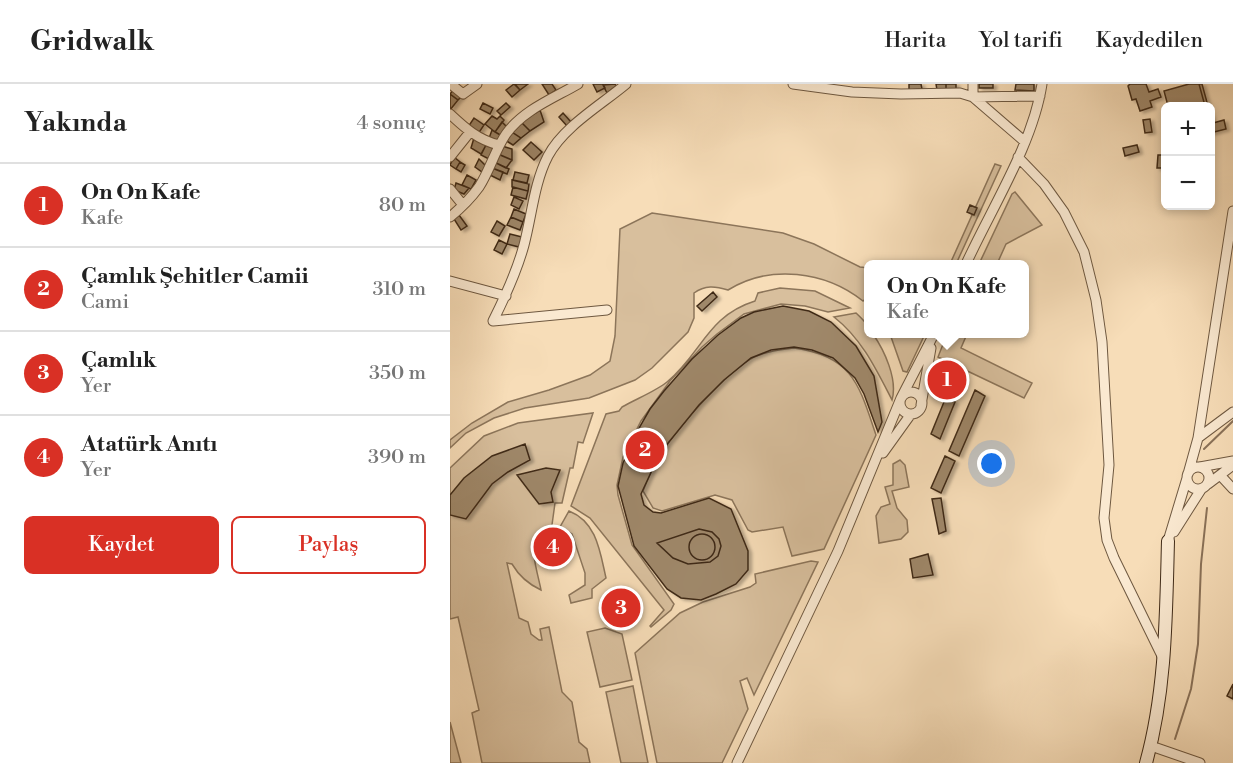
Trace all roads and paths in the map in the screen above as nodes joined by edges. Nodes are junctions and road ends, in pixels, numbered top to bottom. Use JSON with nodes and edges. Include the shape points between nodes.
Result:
{"nodes":[{"id":1,"x":477,"y":84,"type":"edge"},
{"id":2,"x":578,"y":84,"type":"edge"},
{"id":3,"x":626,"y":84,"type":"edge"},
{"id":4,"x":793,"y":84,"type":"edge"},
{"id":5,"x":974,"y":84,"type":"edge"},
{"id":6,"x":1042,"y":84,"type":"edge"},
{"id":7,"x":452,"y":85,"type":"edge"},
{"id":8,"x":805,"y":85,"type":"edge"},
{"id":9,"x":853,"y":88,"type":"edge"},
{"id":10,"x":1040,"y":96,"type":"junction"},
{"id":11,"x":973,"y":97,"type":"junction"},
{"id":12,"x":450,"y":114,"type":"edge"},
{"id":13,"x":470,"y":132,"type":"junction"},
{"id":14,"x":1024,"y":141,"type":"junction"},
{"id":15,"x":499,"y":146,"type":"junction"},
{"id":16,"x":450,"y":157,"type":"edge"},
{"id":17,"x":1018,"y":157,"type":"junction"},
{"id":18,"x":450,"y":189,"type":"edge"},
{"id":19,"x":463,"y":206,"type":"junction"},
{"id":20,"x":1233,"y":211,"type":"edge"},
{"id":21,"x":450,"y":216,"type":"edge"},
{"id":22,"x":968,"y":260,"type":"edge"},
{"id":23,"x":450,"y":281,"type":"edge"},
{"id":24,"x":506,"y":296,"type":"junction"},
{"id":25,"x":607,"y":310,"type":"dead end"},
{"id":26,"x":931,"y":338,"type":"edge"},
{"id":27,"x":933,"y":338,"type":"edge"},
{"id":28,"x":901,"y":398,"type":"junction"},
{"id":29,"x":921,"y":405,"type":"junction"},
{"id":30,"x":1233,"y":412,"type":"edge"},
{"id":31,"x":911,"y":414,"type":"junction"},
{"id":32,"x":1198,"y":438,"type":"junction"},
{"id":33,"x":1233,"y":463,"type":"edge"},
{"id":34,"x":874,"y":466,"type":"junction"},
{"id":35,"x":1191,"y":473,"type":"junction"},
{"id":36,"x":1220,"y":475,"type":"junction"},
{"id":37,"x":1205,"y":486,"type":"junction"},
{"id":38,"x":1233,"y":489,"type":"edge"},
{"id":39,"x":1168,"y":541,"type":"junction"},
{"id":40,"x":1164,"y":660,"type":"junction"},
{"id":41,"x":1151,"y":746,"type":"junction"},
{"id":42,"x":1185,"y":760,"type":"edge"},
{"id":43,"x":736,"y":763,"type":"edge"},
{"id":44,"x":1146,"y":763,"type":"edge"},
{"id":45,"x":1200,"y":763,"type":"edge"}],
"edges":[{"from":1,"to":7,"type":"street","via":[[463,94]]},
{"from":2,"to":15,"type":"street","via":[[525,115]]},
{"from":3,"to":24,"type":"street","via":[[571,128],[549,154]]},
{"from":4,"to":8,"type":"street"},
{"from":5,"to":11,"type":"street"},
{"from":6,"to":10,"type":"street"},
{"from":8,"to":9,"type":"street"},
{"from":9,"to":11,"type":"street","via":[[901,94],[960,93]]},
{"from":10,"to":11,"type":"street"},
{"from":10,"to":14,"type":"street"},
{"from":11,"to":14,"type":"street"},
{"from":12,"to":13,"type":"street"},
{"from":13,"to":15,"type":"street"},
{"from":13,"to":16,"type":"street"},
{"from":14,"to":17,"type":"street"},
{"from":15,"to":19,"type":"street","via":[[479,186]]},
{"from":17,"to":22,"type":"street"},
{"from":17,"to":40,"type":"street","via":[[1057,202],[1084,252],[1102,342],[1109,465],[1104,518],[1107,540]]},
{"from":18,"to":19,"type":"street"},
{"from":19,"to":21,"type":"street"},
{"from":20,"to":32,"type":"street"},
{"from":23,"to":24,"type":"street"},
{"from":24,"to":25,"type":"street","via":[[492,321]]},
{"from":26,"to":28,"type":"street"},
{"from":27,"to":29,"type":"street"},
{"from":28,"to":29,"type":"street","via":[[913,393],[919,396]]},
{"from":28,"to":31,"type":"street","via":[[902,409]]},
{"from":28,"to":34,"type":"street"},
{"from":29,"to":31,"type":"street"},
{"from":30,"to":32,"type":"street"},
{"from":31,"to":34,"type":"street"},
{"from":32,"to":35,"type":"street"},
{"from":33,"to":35,"type":"street"},
{"from":33,"to":36,"type":"street"},
{"from":34,"to":43,"type":"street","via":[[838,551]]},
{"from":35,"to":37,"type":"street","via":[[1192,487]]},
{"from":35,"to":37,"type":"street","via":[[1203,468],[1208,473]]},
{"from":35,"to":39,"type":"street"},
{"from":36,"to":37,"type":"street"},
{"from":36,"to":38,"type":"street"},
{"from":37,"to":39,"type":"street"},
{"from":39,"to":40,"type":"main road"},
{"from":40,"to":41,"type":"main road"},
{"from":41,"to":42,"type":"street"},
{"from":41,"to":44,"type":"main road"},
{"from":42,"to":45,"type":"street"}]}
